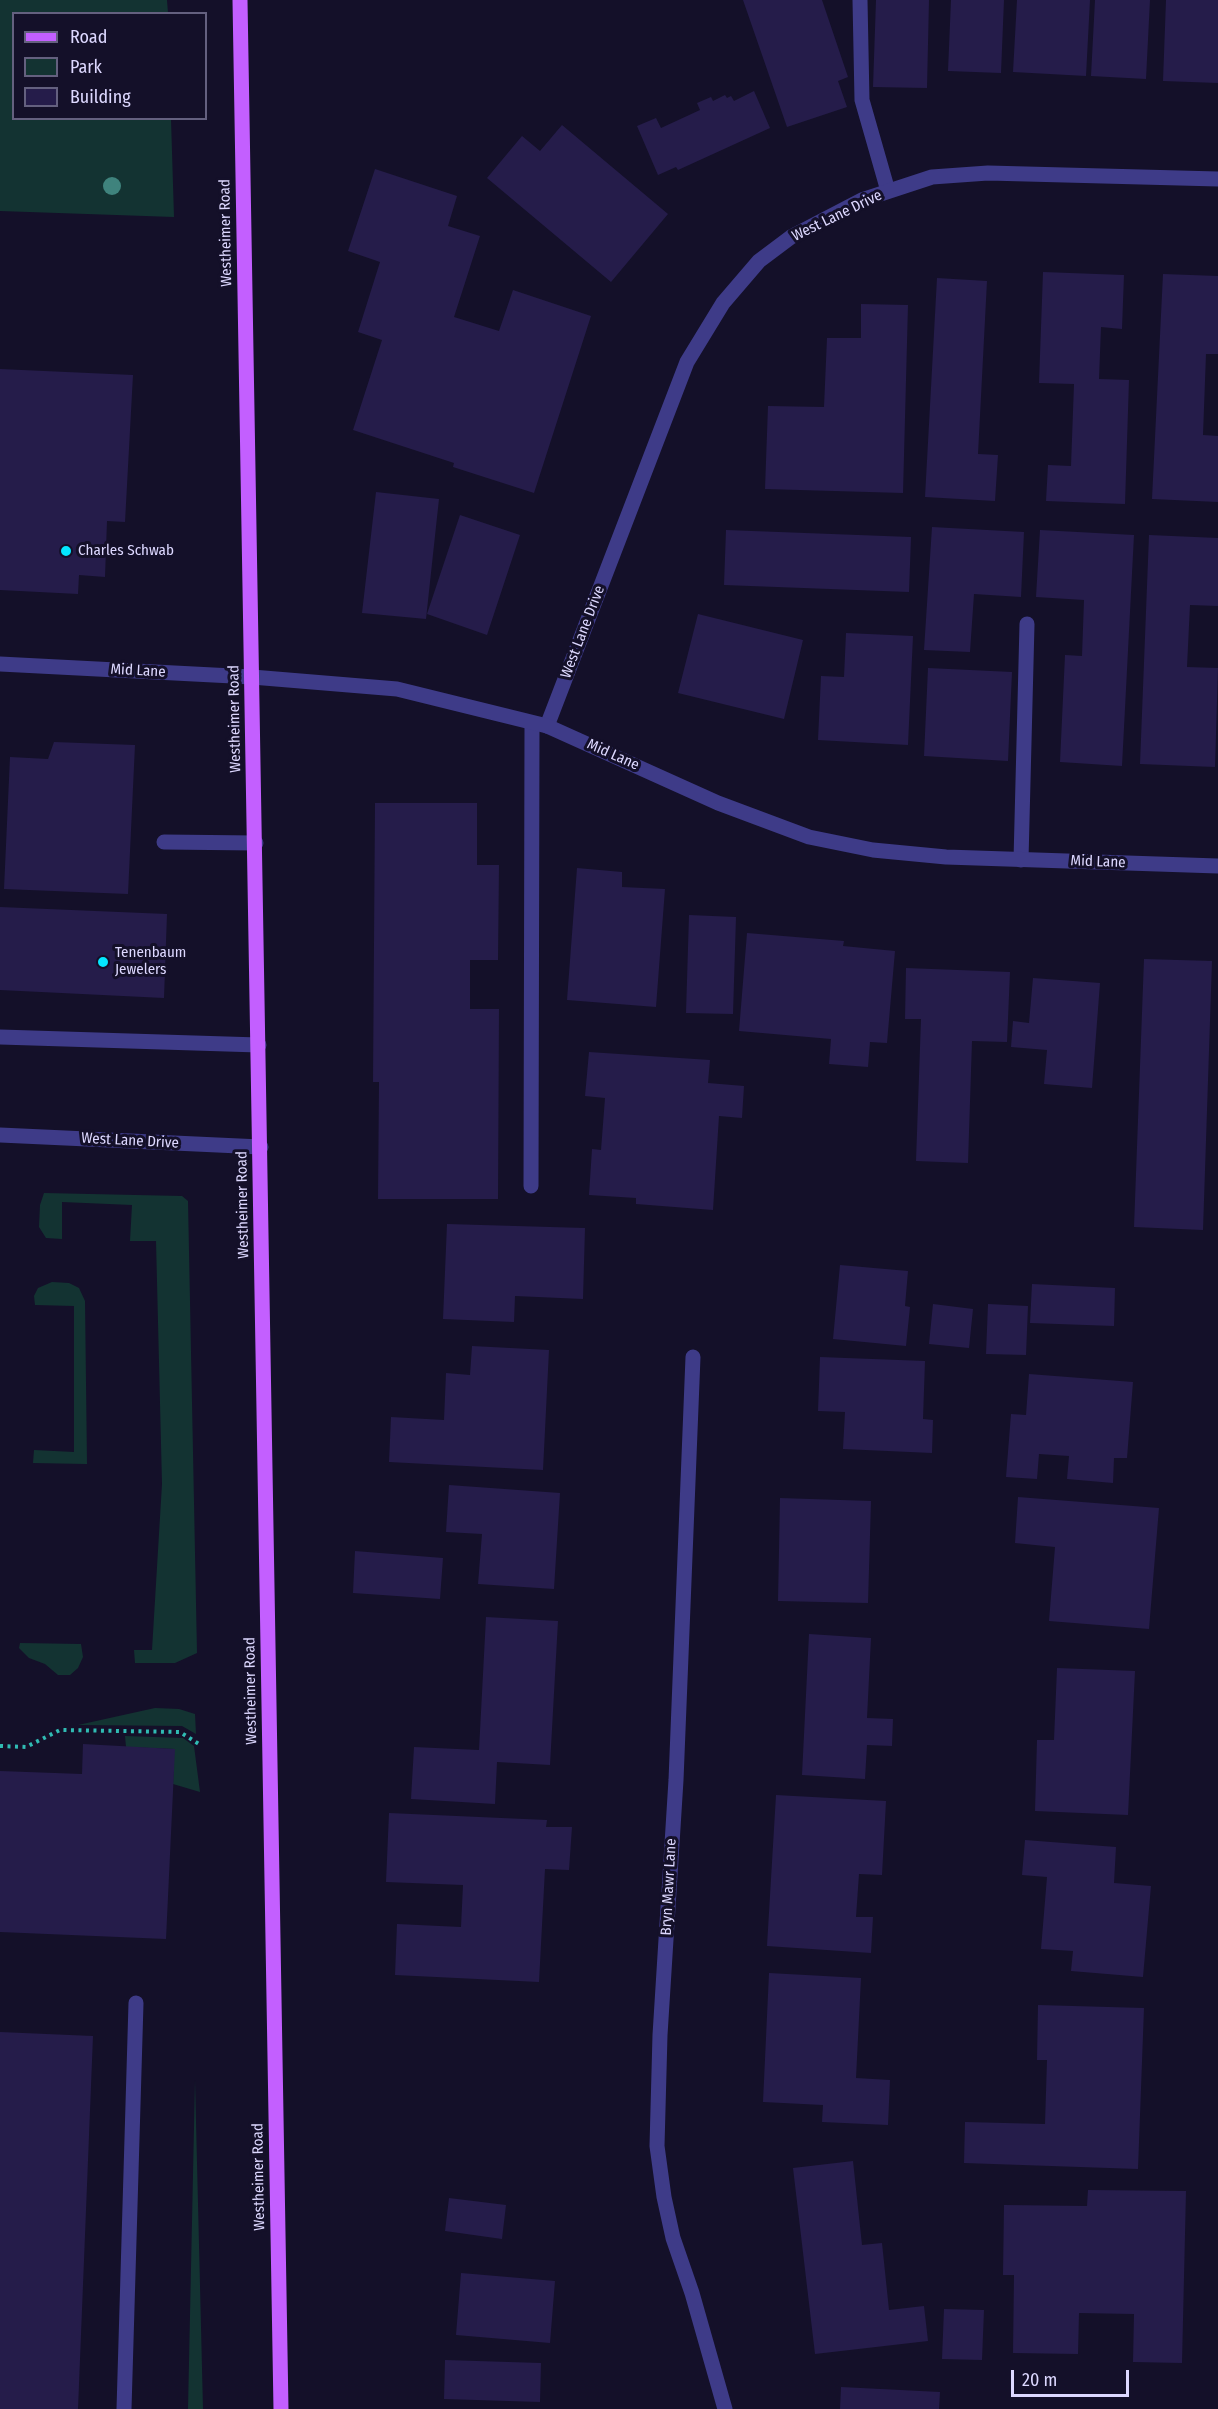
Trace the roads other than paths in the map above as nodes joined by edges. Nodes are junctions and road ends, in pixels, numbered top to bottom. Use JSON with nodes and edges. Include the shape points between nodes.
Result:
{"nodes":[{"id":1,"x":240,"y":0,"type":"edge"},
{"id":2,"x":860,"y":0,"type":"edge"},
{"id":3,"x":1218,"y":179,"type":"edge"},
{"id":4,"x":888,"y":191,"type":"junction"},
{"id":5,"x":1028,"y":624,"type":"dead end"},
{"id":6,"x":0,"y":664,"type":"edge"},
{"id":7,"x":252,"y":677,"type":"junction"},
{"id":8,"x":539,"y":725,"type":"junction"},
{"id":9,"x":164,"y":842,"type":"dead end"},
{"id":10,"x":255,"y":843,"type":"junction"},
{"id":11,"x":1021,"y":860,"type":"junction"},
{"id":12,"x":1218,"y":866,"type":"edge"},
{"id":13,"x":0,"y":1037,"type":"edge"},
{"id":14,"x":259,"y":1045,"type":"junction"},
{"id":15,"x":0,"y":1135,"type":"edge"},
{"id":16,"x":261,"y":1147,"type":"junction"},
{"id":17,"x":531,"y":1186,"type":"dead end"},
{"id":18,"x":693,"y":1357,"type":"dead end"},
{"id":19,"x":136,"y":2003,"type":"dead end"},
{"id":20,"x":124,"y":2409,"type":"edge"},
{"id":21,"x":281,"y":2409,"type":"edge"},
{"id":22,"x":725,"y":2409,"type":"edge"}],
"edges":[{"from":1,"to":7,"type":"main road","name":"Westheimer Road"},
{"from":2,"to":4,"type":"street","via":[[862,100]]},
{"from":3,"to":4,"type":"street","name":"West Lane Drive","via":[[988,173],[932,177]]},
{"from":4,"to":8,"type":"street","name":"West Lane Drive","via":[[862,200],[791,237],[759,261],[723,303],[687,362]]},
{"from":5,"to":11,"type":"street"},
{"from":6,"to":7,"type":"street","name":"Mid Lane"},
{"from":7,"to":8,"type":"street","name":"Mid Lane","via":[[397,689]]},
{"from":7,"to":10,"type":"main road","name":"Westheimer Road"},
{"from":8,"to":11,"type":"street","name":"Mid Lane","via":[[718,803],[809,837],[873,850]]},
{"from":8,"to":17,"type":"street"},
{"from":9,"to":10,"type":"street"},
{"from":10,"to":14,"type":"main road","name":"Westheimer Road"},
{"from":11,"to":12,"type":"street","name":"Mid Lane"},
{"from":13,"to":14,"type":"street"},
{"from":14,"to":16,"type":"main road","name":"Westheimer Road"},
{"from":15,"to":16,"type":"street","name":"West Lane Drive"},
{"from":16,"to":21,"type":"main road","name":"Westheimer Road"},
{"from":18,"to":22,"type":"street","name":"Bryn Mawr Lane","via":[[657,2146],[673,2238]]},
{"from":19,"to":20,"type":"street"}]}
